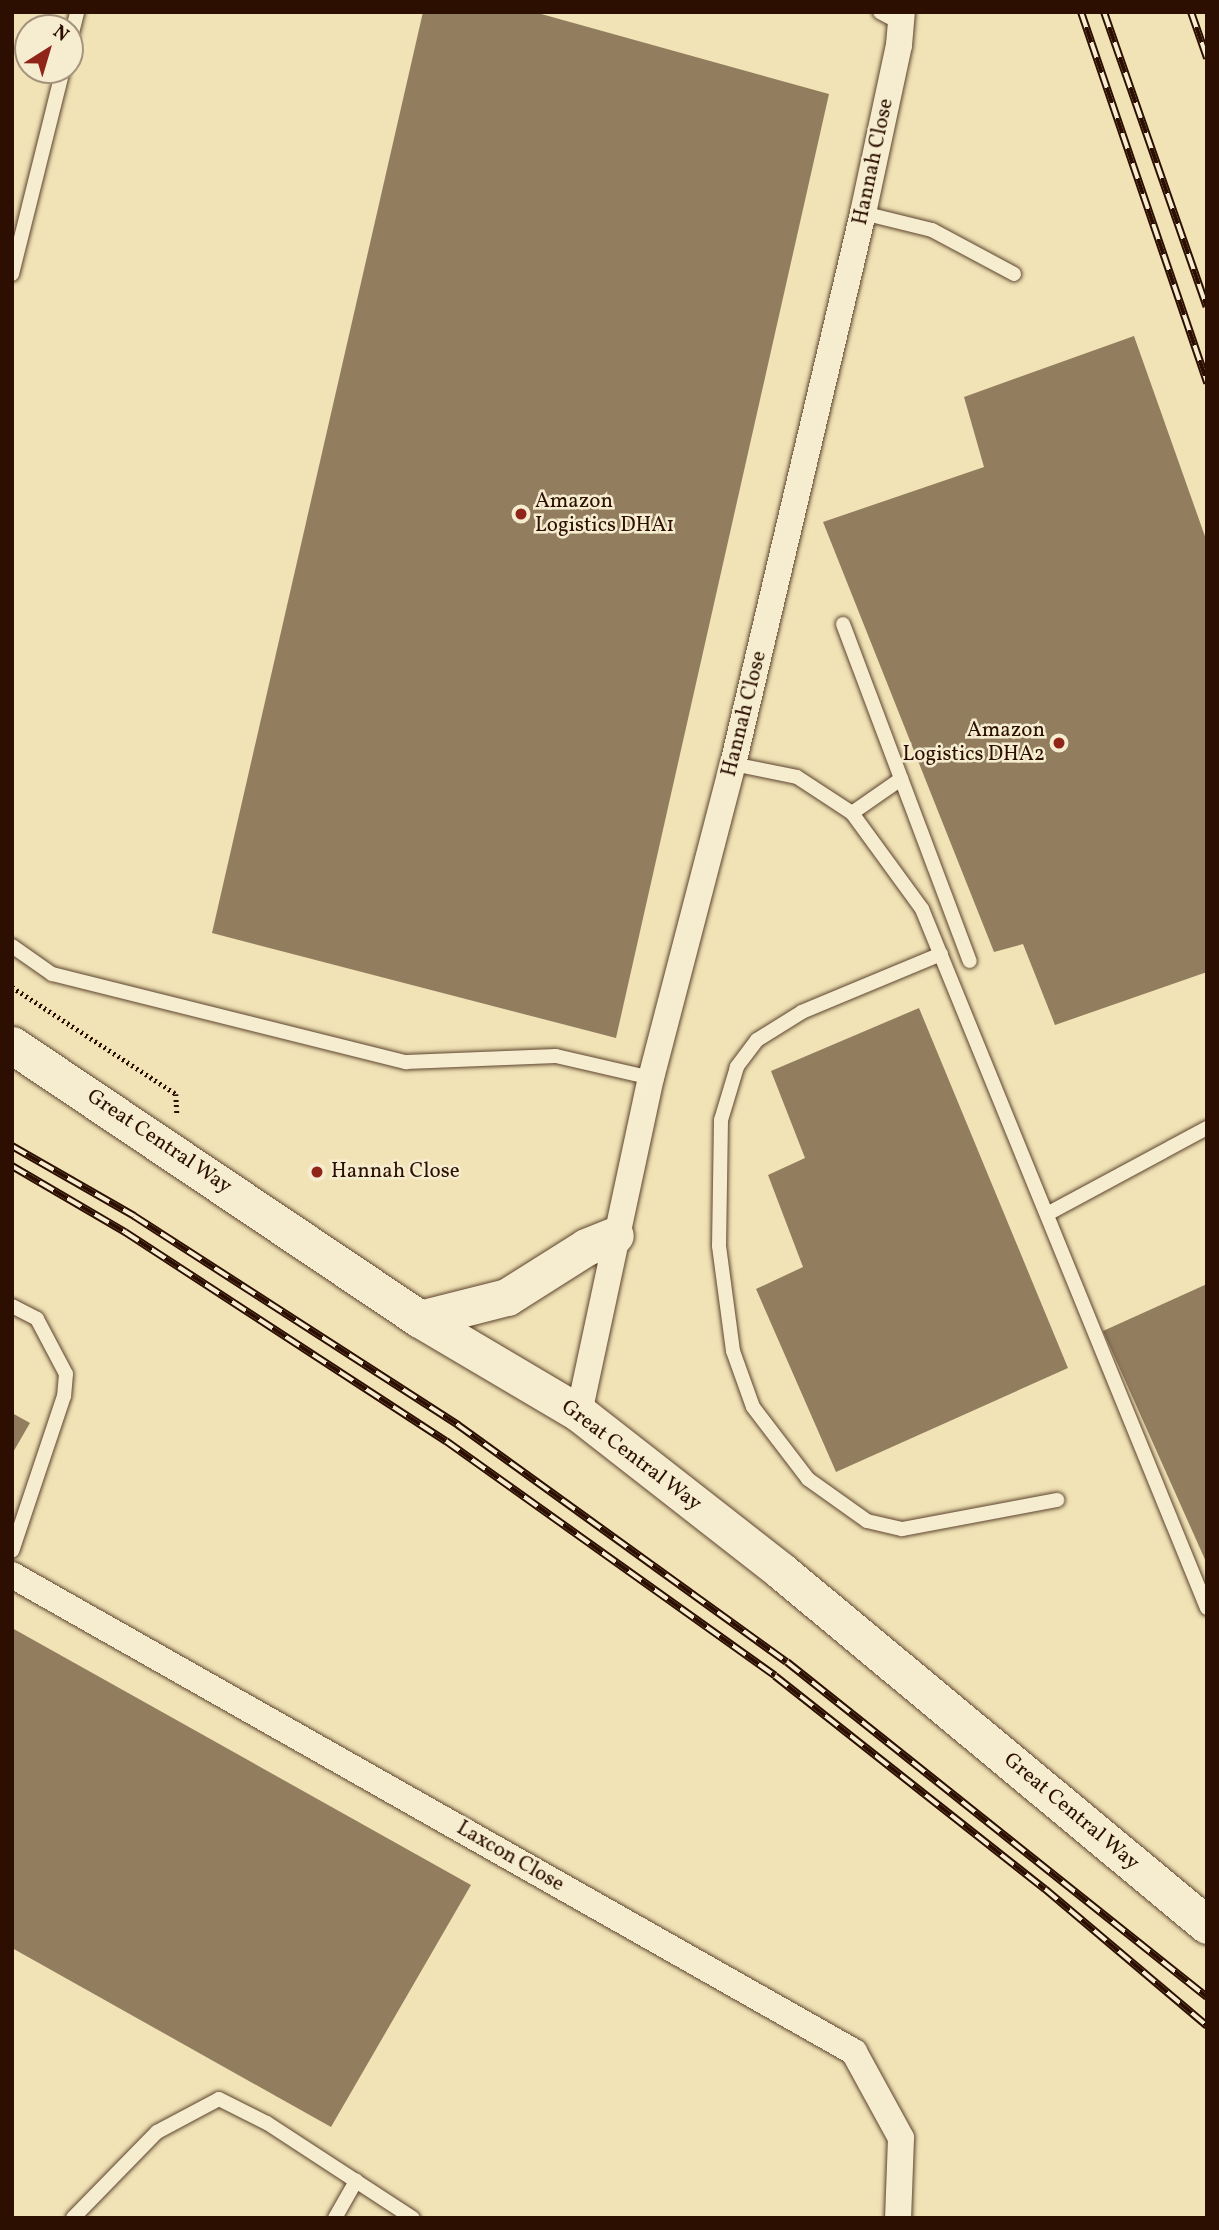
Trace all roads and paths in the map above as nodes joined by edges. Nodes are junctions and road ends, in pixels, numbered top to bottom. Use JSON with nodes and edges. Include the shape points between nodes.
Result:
{"nodes":[{"id":1,"x":895,"y":16,"type":"edge"},
{"id":2,"x":60,"y":84,"type":"edge"},
{"id":3,"x":863,"y":213,"type":"junction"},
{"id":4,"x":12,"y":274,"type":"edge"},
{"id":5,"x":1014,"y":274,"type":"dead end"},
{"id":6,"x":843,"y":624,"type":"dead end"},
{"id":7,"x":733,"y":764,"type":"junction"},
{"id":8,"x":901,"y":779,"type":"junction"},
{"id":9,"x":852,"y":813,"type":"junction"},
{"id":10,"x":12,"y":946,"type":"edge"},
{"id":11,"x":941,"y":954,"type":"junction"},
{"id":12,"x":970,"y":961,"type":"dead end"},
{"id":13,"x":12,"y":987,"type":"edge"},
{"id":14,"x":12,"y":1045,"type":"edge"},
{"id":15,"x":651,"y":1079,"type":"junction"},
{"id":16,"x":176,"y":1094,"type":"dead end"},
{"id":17,"x":1207,"y":1128,"type":"edge"},
{"id":18,"x":1049,"y":1213,"type":"junction"},
{"id":19,"x":615,"y":1235,"type":"junction"},
{"id":20,"x":12,"y":1306,"type":"edge"},
{"id":21,"x":421,"y":1319,"type":"junction"},
{"id":22,"x":579,"y":1413,"type":"junction"},
{"id":23,"x":1056,"y":1500,"type":"dead end"},
{"id":24,"x":12,"y":1551,"type":"edge"},
{"id":25,"x":12,"y":1575,"type":"edge"},
{"id":26,"x":1207,"y":1608,"type":"edge"},
{"id":27,"x":1207,"y":1925,"type":"edge"},
{"id":28,"x":356,"y":2181,"type":"junction"},
{"id":29,"x":74,"y":2218,"type":"edge"},
{"id":30,"x":335,"y":2218,"type":"edge"},
{"id":31,"x":413,"y":2218,"type":"edge"},
{"id":32,"x":898,"y":2218,"type":"edge"}],
"edges":[{"from":1,"to":3,"type":"street","name":"Hannah Close"},
{"from":2,"to":4,"type":"lane"},
{"from":3,"to":5,"type":"lane","via":[[932,230]]},
{"from":3,"to":7,"type":"street","name":"Hannah Close"},
{"from":6,"to":8,"type":"lane"},
{"from":7,"to":9,"type":"lane","via":[[797,777]]},
{"from":7,"to":15,"type":"street","name":"Hannah Close"},
{"from":8,"to":9,"type":"lane"},
{"from":8,"to":12,"type":"lane"},
{"from":9,"to":11,"type":"lane","via":[[922,909]]},
{"from":10,"to":15,"type":"lane","via":[[52,974],[406,1062],[556,1056]]},
{"from":11,"to":18,"type":"lane"},
{"from":11,"to":23,"type":"lane","via":[[802,1012],[757,1040],[737,1067],[721,1120],[719,1204],[719,1246],[733,1351],[753,1407],[808,1479],[867,1521],[902,1529]]},
{"from":13,"to":16,"type":"path"},
{"from":14,"to":21,"type":"main road","name":"Great Central Way"},
{"from":15,"to":19,"type":"street","name":"Hannah Close"},
{"from":17,"to":18,"type":"lane"},
{"from":18,"to":26,"type":"lane"},
{"from":19,"to":21,"type":"main road","via":[[586,1247],[507,1297]]},
{"from":19,"to":22,"type":"street","name":"Hannah Close"},
{"from":20,"to":24,"type":"lane","via":[[37,1319],[66,1374],[64,1396]]},
{"from":21,"to":22,"type":"main road","name":"Great Central Way"},
{"from":22,"to":27,"type":"main road","name":"Great Central Way","via":[[780,1571]]},
{"from":25,"to":32,"type":"street","name":"Laxcon Close","via":[[853,2052],[901,2138]]},
{"from":28,"to":29,"type":"lane","via":[[267,2123],[219,2099],[157,2132]]},
{"from":28,"to":30,"type":"lane"},
{"from":28,"to":31,"type":"lane"}]}
